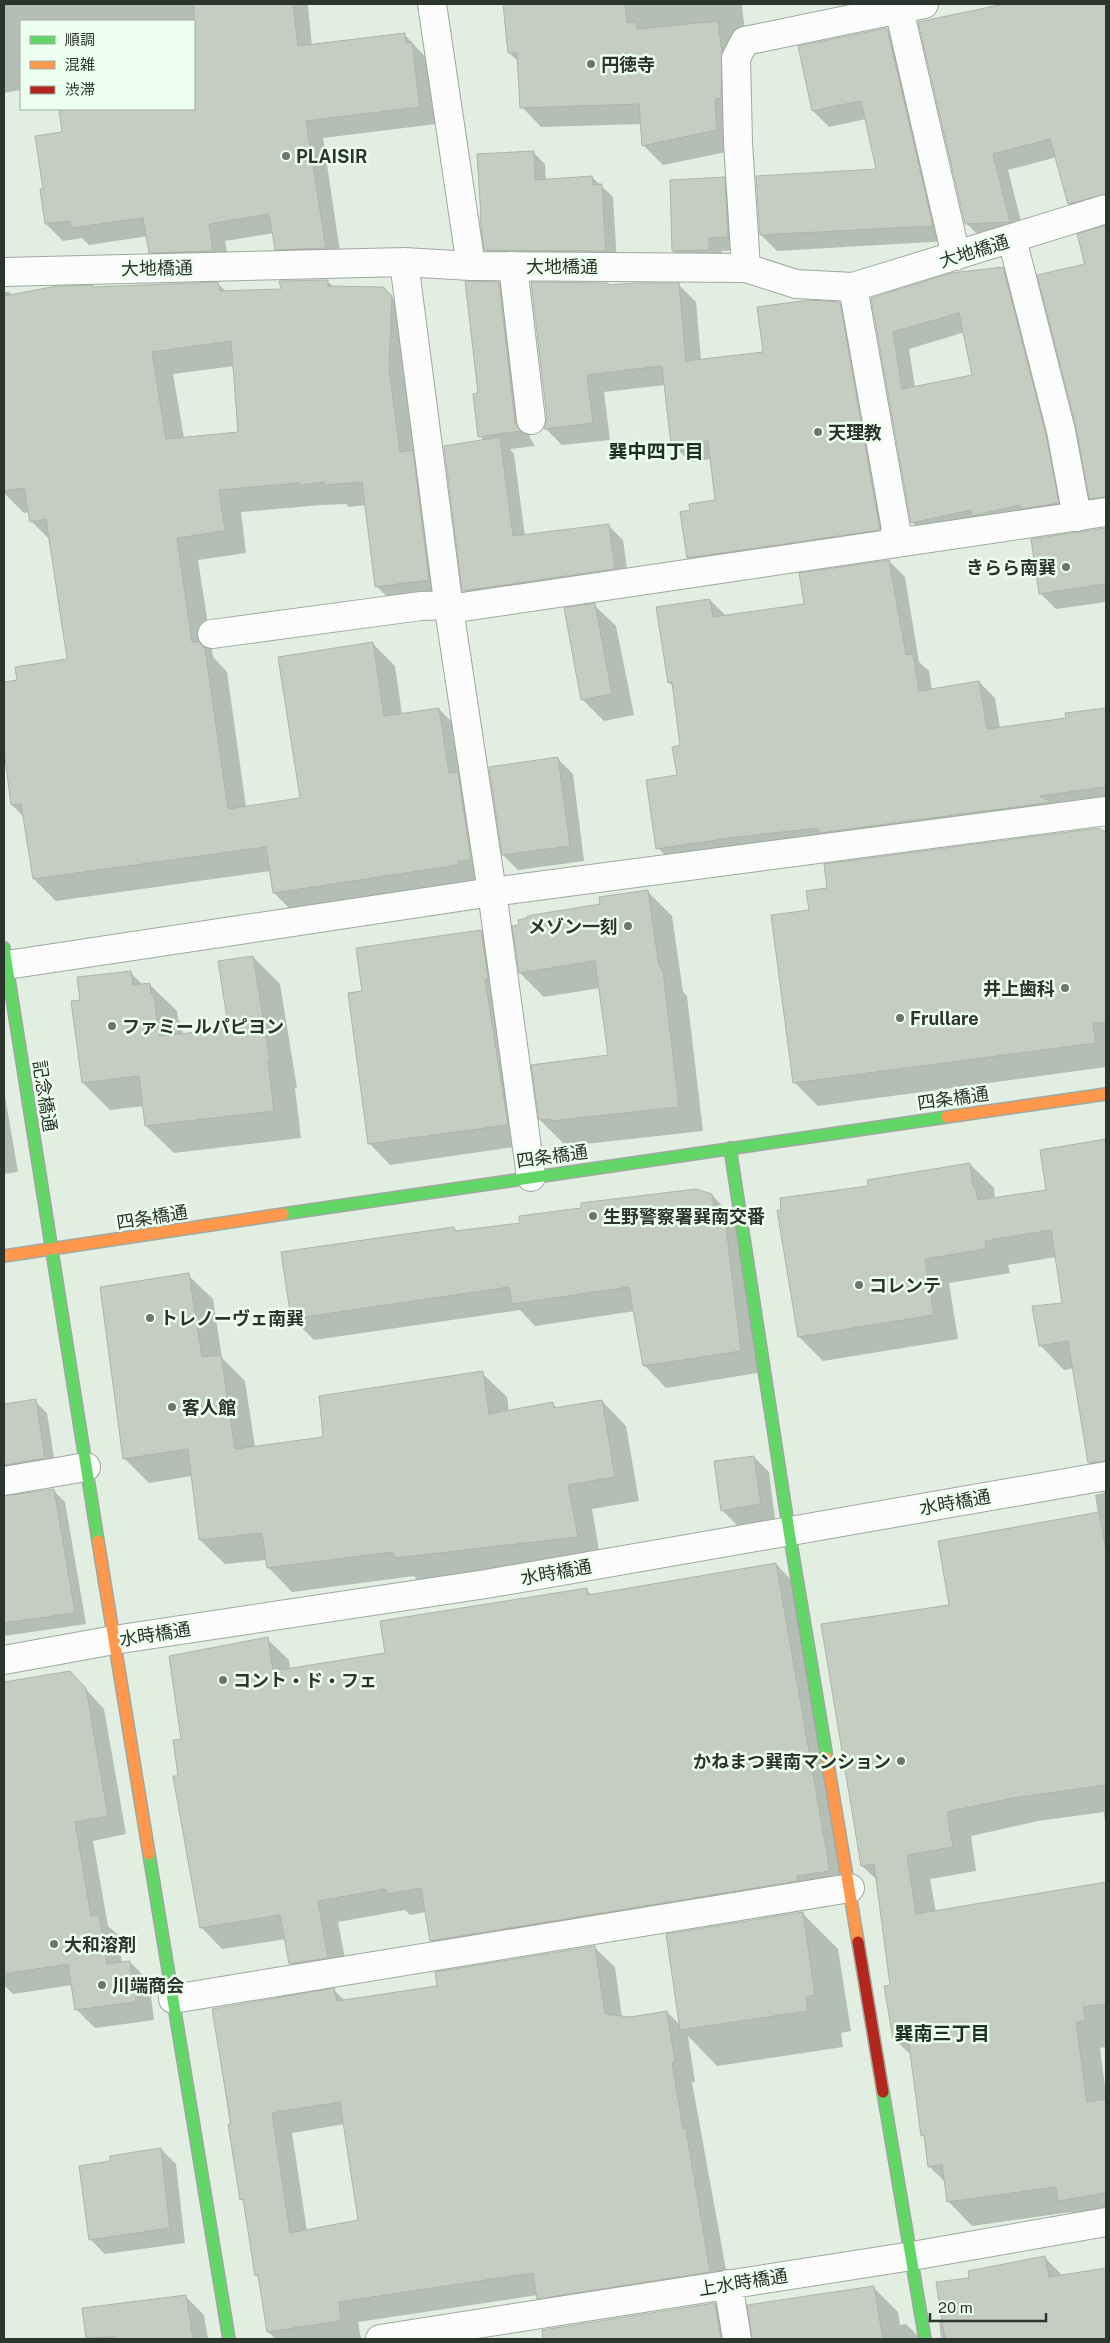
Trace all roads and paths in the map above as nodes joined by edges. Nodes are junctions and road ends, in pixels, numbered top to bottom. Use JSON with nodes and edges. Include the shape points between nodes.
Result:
{"nodes":[{"id":1,"x":432,"y":4,"type":"edge"},
{"id":2,"x":912,"y":7,"type":"edge"},
{"id":3,"x":1106,"y":209,"type":"edge"},
{"id":4,"x":1012,"y":239,"type":"junction"},
{"id":5,"x":956,"y":256,"type":"junction"},
{"id":6,"x":404,"y":262,"type":"junction"},
{"id":7,"x":471,"y":266,"type":"junction"},
{"id":8,"x":513,"y":266,"type":"junction"},
{"id":9,"x":746,"y":268,"type":"junction"},
{"id":10,"x":4,"y":272,"type":"edge"},
{"id":11,"x":853,"y":287,"type":"junction"},
{"id":12,"x":531,"y":420,"type":"dead end"},
{"id":13,"x":1106,"y":512,"type":"edge"},
{"id":14,"x":1077,"y":517,"type":"junction"},
{"id":15,"x":892,"y":543,"type":"junction"},
{"id":16,"x":449,"y":607,"type":"junction"},
{"id":17,"x":212,"y":634,"type":"dead end"},
{"id":18,"x":1106,"y":811,"type":"edge"},
{"id":19,"x":492,"y":892,"type":"junction"},
{"id":20,"x":6,"y":966,"type":"edge"},
{"id":21,"x":1106,"y":1094,"type":"edge"},
{"id":22,"x":730,"y":1148,"type":"junction"},
{"id":23,"x":530,"y":1177,"type":"junction"},
{"id":24,"x":52,"y":1250,"type":"junction"},
{"id":25,"x":4,"y":1256,"type":"edge"},
{"id":26,"x":86,"y":1467,"type":"junction"},
{"id":27,"x":1106,"y":1476,"type":"edge"},
{"id":28,"x":4,"y":1481,"type":"edge"},
{"id":29,"x":789,"y":1532,"type":"junction"},
{"id":30,"x":114,"y":1640,"type":"junction"},
{"id":31,"x":4,"y":1660,"type":"edge"},
{"id":32,"x":850,"y":1888,"type":"junction"},
{"id":33,"x":173,"y":1999,"type":"junction"},
{"id":34,"x":1106,"y":2222,"type":"edge"},
{"id":35,"x":912,"y":2256,"type":"junction"},
{"id":36,"x":728,"y":2284,"type":"junction"},
{"id":37,"x":229,"y":2339,"type":"edge"},
{"id":38,"x":380,"y":2339,"type":"edge"},
{"id":39,"x":738,"y":2339,"type":"edge"},
{"id":40,"x":925,"y":2339,"type":"edge"}],
"edges":[{"from":1,"to":7,"type":"street"},
{"from":2,"to":5,"type":"street"},
{"from":2,"to":9,"type":"street","via":[[745,41],[736,58]]},
{"from":3,"to":4,"type":"street","name":"大地橋通"},
{"from":4,"to":5,"type":"street","name":"大地橋通"},
{"from":4,"to":14,"type":"street","via":[[1061,431]]},
{"from":5,"to":11,"type":"street","name":"大地橋通"},
{"from":6,"to":7,"type":"street","name":"大地橋通"},
{"from":6,"to":10,"type":"street","name":"大地橋通"},
{"from":6,"to":16,"type":"street"},
{"from":7,"to":8,"type":"street","name":"大地橋通"},
{"from":8,"to":9,"type":"street","name":"大地橋通"},
{"from":8,"to":12,"type":"street"},
{"from":9,"to":11,"type":"street","name":"大地橋通","via":[[796,284]]},
{"from":11,"to":15,"type":"street","via":[[896,529]]},
{"from":13,"to":14,"type":"street"},
{"from":14,"to":15,"type":"street"},
{"from":15,"to":16,"type":"street"},
{"from":16,"to":17,"type":"street","via":[[421,606]]},
{"from":16,"to":19,"type":"street"},
{"from":18,"to":19,"type":"street"},
{"from":19,"to":20,"type":"street"},
{"from":19,"to":23,"type":"street"},
{"from":20,"to":24,"type":"street","name":"記念橋通"},
{"from":21,"to":22,"type":"street","name":"四条橋通"},
{"from":22,"to":23,"type":"street","name":"四条橋通"},
{"from":22,"to":29,"type":"street"},
{"from":23,"to":24,"type":"street","name":"四条橋通"},
{"from":24,"to":25,"type":"street","name":"四条橋通"},
{"from":24,"to":26,"type":"street","name":"記念橋通"},
{"from":26,"to":28,"type":"street"},
{"from":26,"to":30,"type":"street","name":"記念橋通"},
{"from":27,"to":29,"type":"street","name":"水時橋通"},
{"from":29,"to":30,"type":"street","name":"水時橋通","via":[[486,1584]]},
{"from":29,"to":32,"type":"street"},
{"from":30,"to":31,"type":"street","name":"水時橋通"},
{"from":30,"to":33,"type":"street","name":"記念橋通"},
{"from":32,"to":33,"type":"street"},
{"from":32,"to":35,"type":"street"},
{"from":33,"to":37,"type":"street","name":"記念橋通"},
{"from":34,"to":35,"type":"street","name":"上水時橋通"},
{"from":35,"to":36,"type":"street","name":"上水時橋通"},
{"from":35,"to":40,"type":"street"},
{"from":36,"to":38,"type":"street","name":"上水時橋通"},
{"from":36,"to":39,"type":"street"}]}
